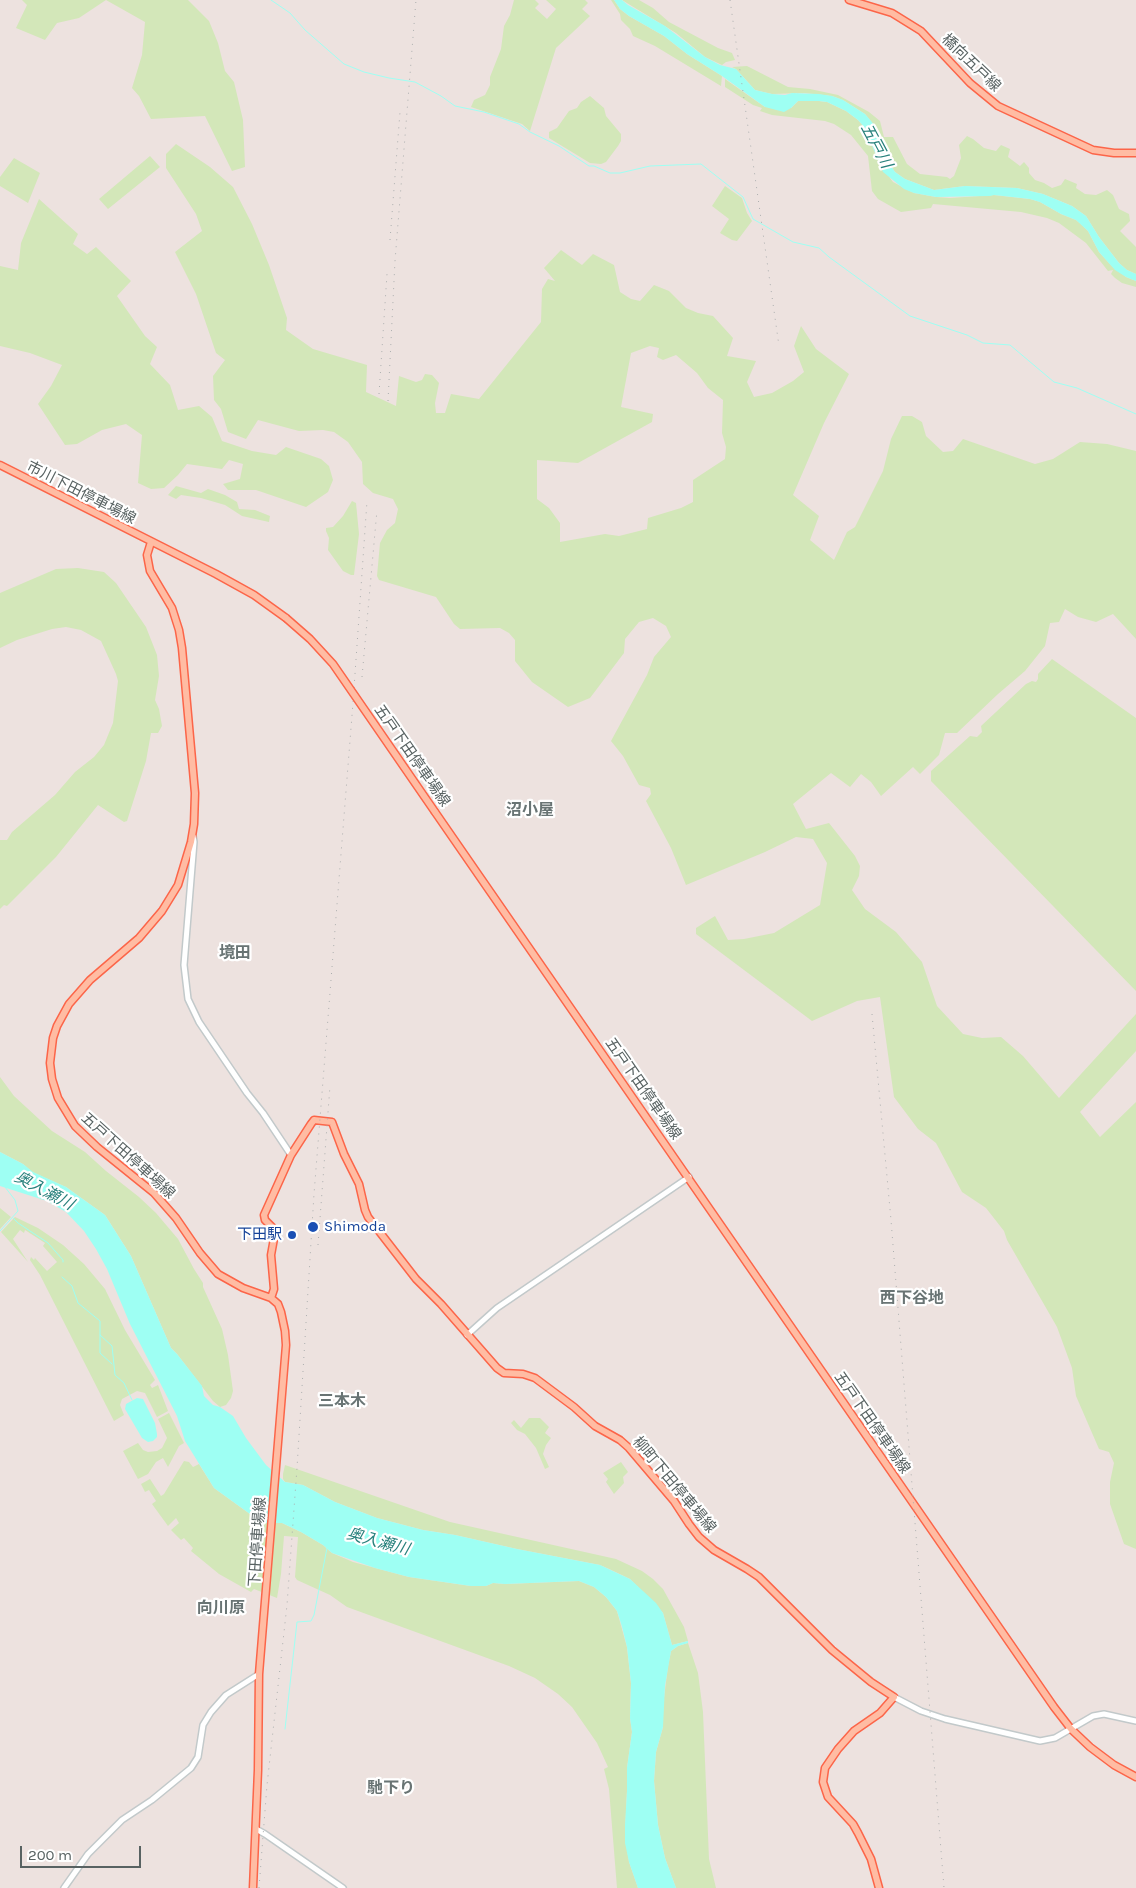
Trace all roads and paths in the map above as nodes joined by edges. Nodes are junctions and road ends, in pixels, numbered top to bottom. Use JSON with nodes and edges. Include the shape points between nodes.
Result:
{"nodes":[{"id":1,"x":849,"y":0,"type":"edge"},
{"id":2,"x":1136,"y":152,"type":"edge"},
{"id":3,"x":0,"y":466,"type":"edge"},
{"id":4,"x":151,"y":542,"type":"junction"},
{"id":5,"x":193,"y":834,"type":"junction"},
{"id":6,"x":178,"y":883,"type":"junction"},
{"id":7,"x":190,"y":886,"type":"junction"},
{"id":8,"x":189,"y":896,"type":"junction"},
{"id":9,"x":292,"y":1155,"type":"junction"},
{"id":10,"x":689,"y":1177,"type":"junction"},
{"id":11,"x":271,"y":1298,"type":"junction"},
{"id":12,"x":467,"y":1335,"type":"junction"},
{"id":13,"x":259,"y":1674,"type":"junction"},
{"id":14,"x":894,"y":1697,"type":"junction"},
{"id":15,"x":1136,"y":1721,"type":"edge"},
{"id":16,"x":1071,"y":1729,"type":"junction"},
{"id":17,"x":1136,"y":1777,"type":"edge"},
{"id":18,"x":256,"y":1829,"type":"junction"},
{"id":19,"x":64,"y":1888,"type":"edge"},
{"id":20,"x":253,"y":1888,"type":"edge"},
{"id":21,"x":343,"y":1888,"type":"edge"},
{"id":22,"x":879,"y":1888,"type":"edge"}],
"edges":[{"from":1,"to":2,"type":"main road","name":"橋向五戸線","via":[[892,13],[921,30],[974,87],[998,106],[1093,150]]},
{"from":3,"to":4,"type":"main road","name":"市川下田停車場線"},
{"from":4,"to":5,"type":"main road","name":"五戸下田停車場線","via":[[147,555],[150,571],[172,608],[182,648],[194,793]]},
{"from":4,"to":10,"type":"main road","name":"五戸下田停車場線","bridge":true,"via":[[254,596],[286,618],[333,664]]},
{"from":5,"to":6,"type":"main road","name":"五戸下田停車場線"},
{"from":5,"to":7,"type":"street"},
{"from":6,"to":7,"type":"street"},
{"from":6,"to":8,"type":"street"},
{"from":6,"to":11,"type":"main road","name":"五戸下田停車場線","via":[[152,924],[90,980],[69,1004],[53,1038],[52,1079],[63,1108],[75,1126],[160,1199],[218,1274]]},
{"from":7,"to":8,"type":"street"},
{"from":8,"to":9,"type":"street","via":[[184,978],[188,999],[194,1014]]},
{"from":9,"to":11,"type":"main road","name":"柳町下田停車場線","via":[[264,1215],[275,1232],[271,1255],[274,1289]]},
{"from":9,"to":12,"type":"main road","name":"柳町下田停車場線","via":[[314,1120],[332,1122],[359,1184],[368,1217],[412,1274]]},
{"from":10,"to":12,"type":"street","via":[[497,1308]]},
{"from":10,"to":16,"type":"main road","name":"五戸下田停車場線"},
{"from":11,"to":13,"type":"main road","name":"下田停車場線","via":[[278,1304],[285,1332]]},
{"from":12,"to":14,"type":"main road","name":"柳町下田停車場線","via":[[501,1372],[535,1378],[596,1426],[620,1440],[674,1501],[704,1541],[747,1568],[832,1650]]},
{"from":13,"to":18,"type":"main road","name":"下田停車場線"},
{"from":13,"to":19,"type":"street","via":[[226,1695],[211,1712],[203,1725],[198,1757],[191,1768],[122,1820],[88,1854]]},
{"from":14,"to":16,"type":"street","via":[[920,1711],[946,1719],[1040,1741],[1055,1738]]},
{"from":14,"to":22,"type":"main road","via":[[843,1744],[825,1768],[823,1782],[828,1797],[858,1833],[871,1859]]},
{"from":15,"to":16,"type":"street","via":[[1104,1714],[1093,1716]]},
{"from":16,"to":17,"type":"main road","name":"五戸下田停車場線","via":[[1106,1759]]},
{"from":18,"to":20,"type":"main road","name":"下田停車場線"},
{"from":18,"to":21,"type":"street"}]}
